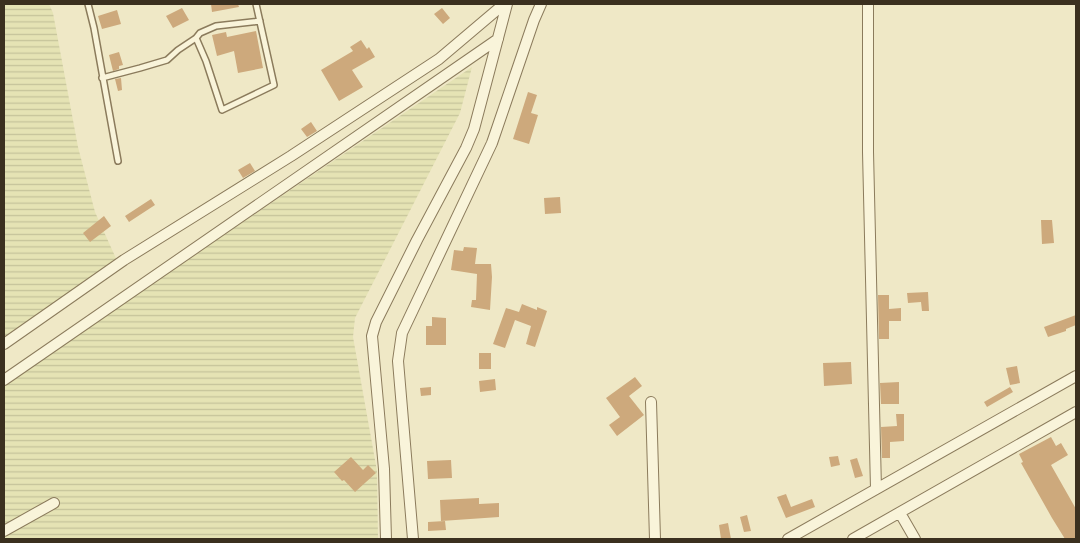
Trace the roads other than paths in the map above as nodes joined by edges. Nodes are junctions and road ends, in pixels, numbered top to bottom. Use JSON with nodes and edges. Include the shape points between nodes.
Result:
{"nodes":[{"id":1,"x":88,"y":4,"type":"edge"},
{"id":2,"x":256,"y":4,"type":"edge"},
{"id":3,"x":506,"y":4,"type":"edge"},
{"id":4,"x":541,"y":4,"type":"edge"},
{"id":5,"x":868,"y":5,"type":"dead end"},
{"id":6,"x":260,"y":21,"type":"junction"},
{"id":7,"x":196,"y":38,"type":"junction"},
{"id":8,"x":498,"y":39,"type":"junction"},
{"id":9,"x":102,"y":78,"type":"junction"},
{"id":10,"x":118,"y":161,"type":"dead end"},
{"id":11,"x":4,"y":344,"type":"edge"},
{"id":12,"x":1076,"y":376,"type":"edge"},
{"id":13,"x":4,"y":380,"type":"edge"},
{"id":14,"x":651,"y":402,"type":"dead end"},
{"id":15,"x":1076,"y":412,"type":"edge"},
{"id":16,"x":876,"y":488,"type":"junction"},
{"id":17,"x":54,"y":503,"type":"dead end"},
{"id":18,"x":900,"y":512,"type":"junction"},
{"id":19,"x":4,"y":531,"type":"edge"},
{"id":20,"x":386,"y":539,"type":"edge"},
{"id":21,"x":413,"y":539,"type":"edge"},
{"id":22,"x":655,"y":539,"type":"edge"},
{"id":23,"x":788,"y":539,"type":"edge"},
{"id":24,"x":853,"y":539,"type":"edge"},
{"id":25,"x":915,"y":539,"type":"edge"}],
"edges":[{"from":1,"to":9,"type":"lane"},
{"from":2,"to":6,"type":"lane"},
{"from":3,"to":8,"type":"street"},
{"from":3,"to":11,"type":"street","via":[[439,59],[124,260]]},
{"from":4,"to":21,"type":"street","via":[[492,143],[402,333],[398,361]]},
{"from":5,"to":16,"type":"street","via":[[868,162]]},
{"from":6,"to":7,"type":"lane","via":[[216,26]]},
{"from":6,"to":7,"type":"lane","via":[[274,85],[222,110]]},
{"from":7,"to":9,"type":"lane","via":[[167,60]]},
{"from":8,"to":13,"type":"street"},
{"from":8,"to":20,"type":"street","via":[[466,148],[417,240],[372,336],[384,469]]},
{"from":9,"to":10,"type":"lane"},
{"from":12,"to":16,"type":"street"},
{"from":14,"to":22,"type":"street"},
{"from":15,"to":18,"type":"street"},
{"from":16,"to":23,"type":"street"},
{"from":17,"to":19,"type":"street"},
{"from":18,"to":24,"type":"street"},
{"from":18,"to":25,"type":"street"}]}
